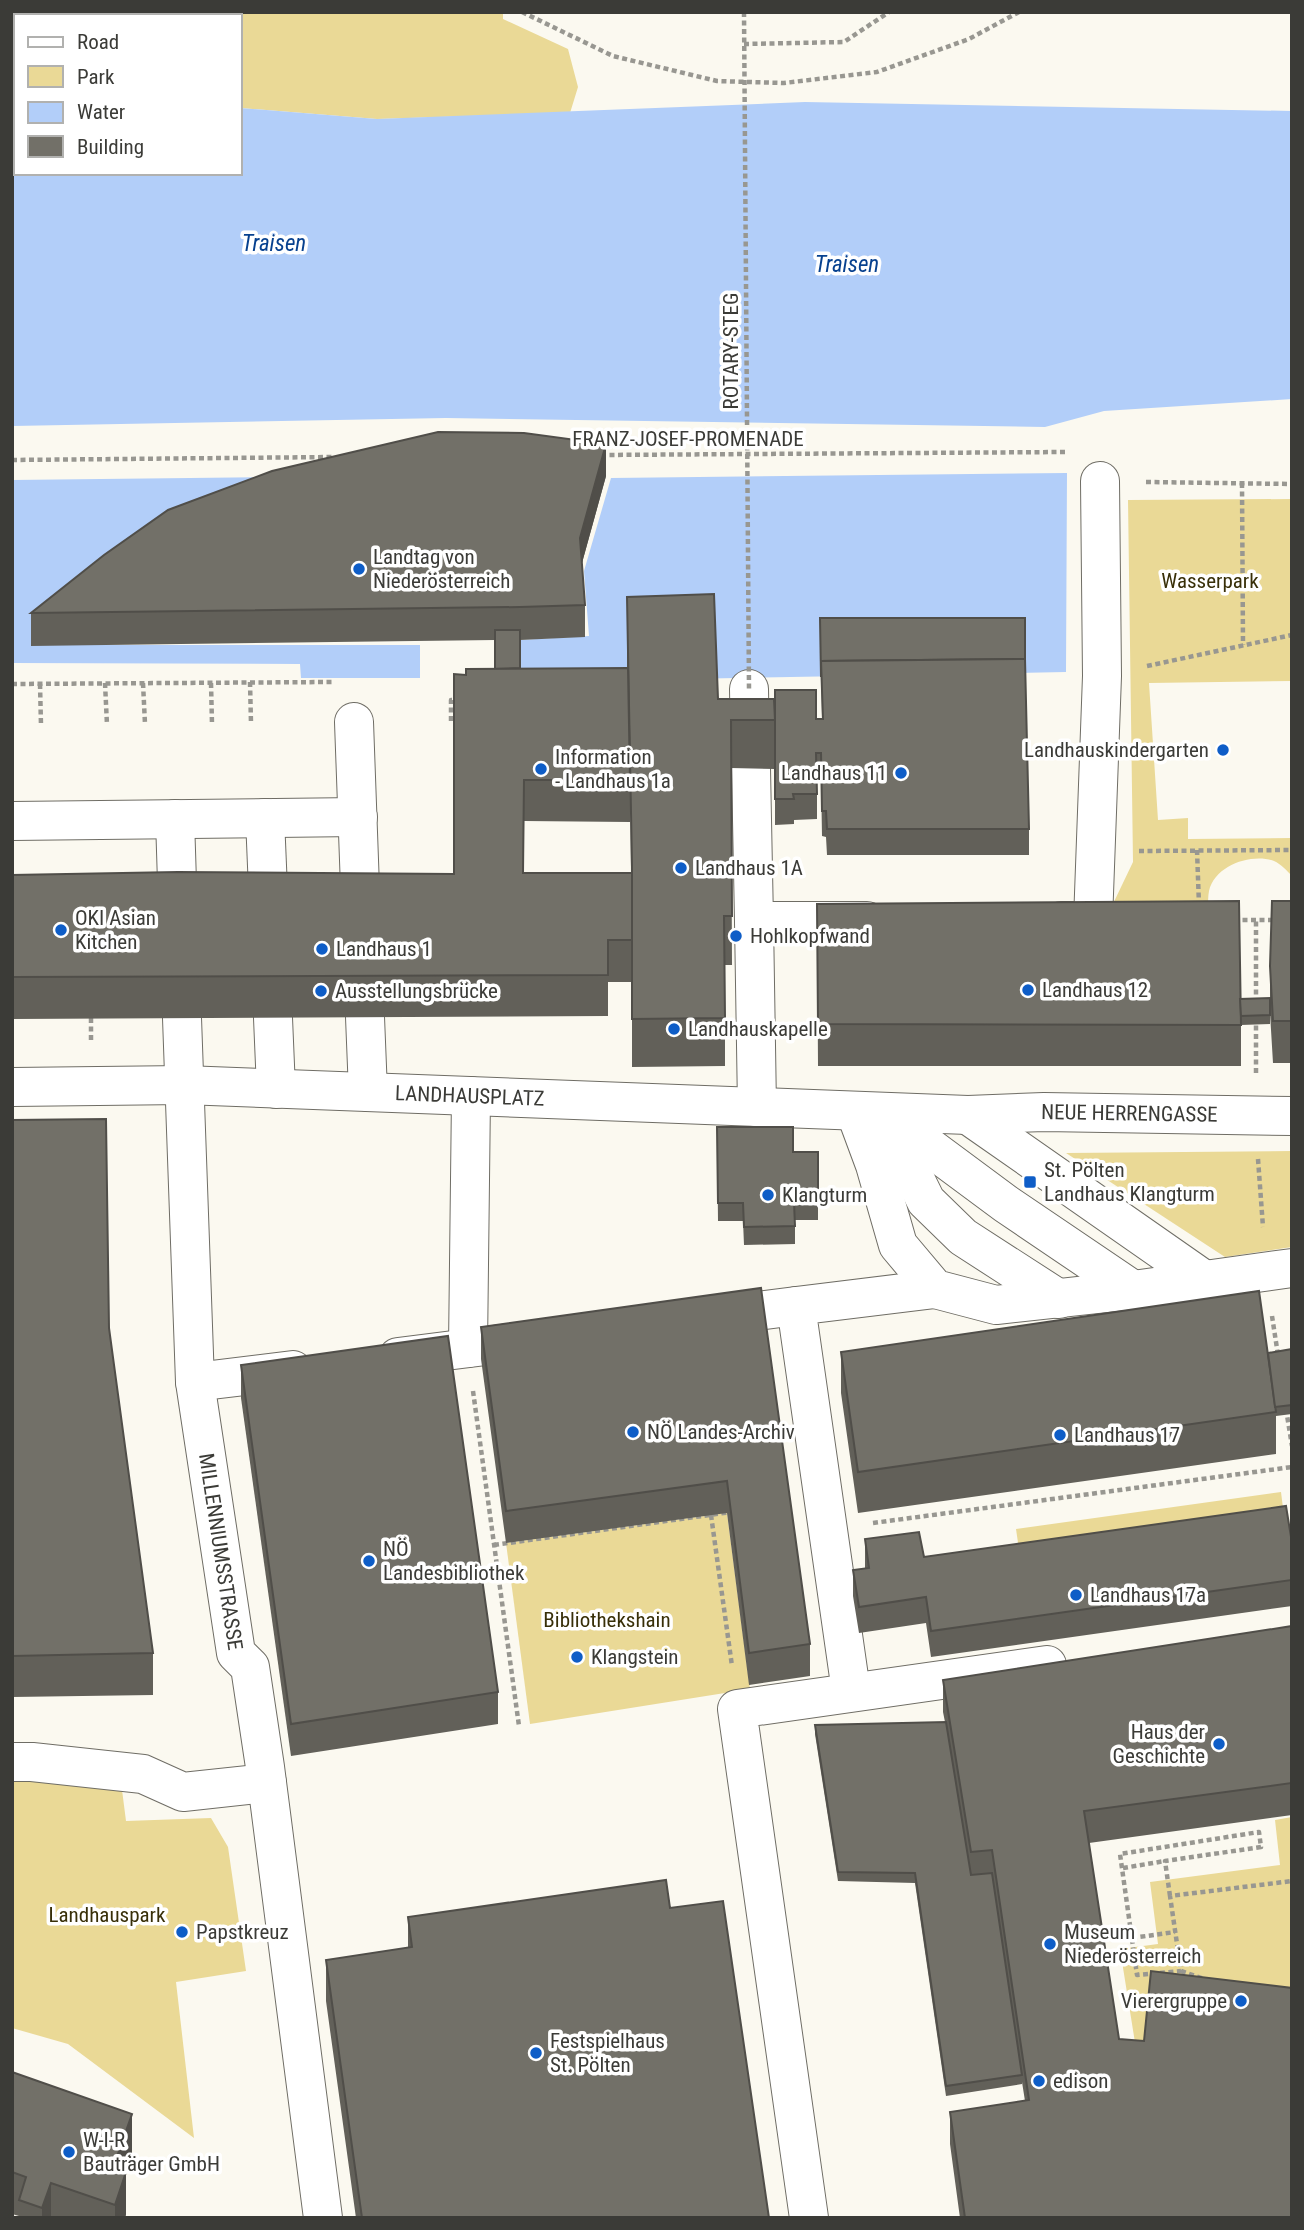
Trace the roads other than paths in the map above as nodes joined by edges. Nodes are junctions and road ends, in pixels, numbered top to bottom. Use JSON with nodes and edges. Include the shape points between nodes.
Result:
{"nodes":[{"id":1,"x":1100,"y":481,"type":"road end"},
{"id":2,"x":749,"y":689,"type":"road end"},
{"id":3,"x":354,"y":722,"type":"dead end"},
{"id":4,"x":358,"y":817,"type":"junction"},
{"id":5,"x":265,"y":818,"type":"junction"},
{"id":6,"x":175,"y":819,"type":"junction"},
{"id":7,"x":12,"y":821,"type":"edge"},
{"id":8,"x":178,"y":914,"type":"edge"},
{"id":9,"x":269,"y":914,"type":"edge"},
{"id":10,"x":361,"y":915,"type":"edge"},
{"id":11,"x":754,"y":921,"type":"junction"},
{"id":12,"x":903,"y":921,"type":"edge"},
{"id":13,"x":1025,"y":921,"type":"edge"},
{"id":14,"x":365,"y":1017,"type":"edge"},
{"id":15,"x":182,"y":1018,"type":"edge"},
{"id":16,"x":273,"y":1018,"type":"edge"},
{"id":17,"x":184,"y":1085,"type":"junction"},
{"id":18,"x":12,"y":1087,"type":"edge"},
{"id":19,"x":276,"y":1088,"type":"junction"},
{"id":20,"x":368,"y":1092,"type":"junction"},
{"id":21,"x":471,"y":1096,"type":"junction"},
{"id":22,"x":757,"y":1107,"type":"junction"},
{"id":23,"x":868,"y":1112,"type":"junction"},
{"id":24,"x":968,"y":1115,"type":"junction"},
{"id":25,"x":1274,"y":1116,"type":"edge"},
{"id":26,"x":1292,"y":1268,"type":"edge"},
{"id":27,"x":1203,"y":1279,"type":"junction"},
{"id":28,"x":935,"y":1289,"type":"junction"},
{"id":29,"x":1132,"y":1290,"type":"junction"},
{"id":30,"x":1059,"y":1299,"type":"junction"},
{"id":31,"x":796,"y":1306,"type":"junction"},
{"id":32,"x":673,"y":1322,"type":"edge"},
{"id":33,"x":564,"y":1336,"type":"edge"},
{"id":34,"x":468,"y":1348,"type":"junction"},
{"id":35,"x":195,"y":1382,"type":"junction"},
{"id":36,"x":1085,"y":1660,"type":"edge"},
{"id":37,"x":851,"y":1692,"type":"junction"},
{"id":38,"x":12,"y":1762,"type":"edge"},
{"id":39,"x":267,"y":1783,"type":"junction"},
{"id":40,"x":323,"y":2218,"type":"edge"},
{"id":41,"x":809,"y":2218,"type":"edge"}],
"edges":[{"from":1,"to":13,"type":"street","via":[[1102,676],[1093,921]]},
{"from":2,"to":11,"type":"street"},
{"from":3,"to":4,"type":"street"},
{"from":4,"to":5,"type":"street"},
{"from":4,"to":10,"type":"street"},
{"from":5,"to":6,"type":"street"},
{"from":5,"to":9,"type":"street"},
{"from":6,"to":7,"type":"street"},
{"from":6,"to":8,"type":"street"},
{"from":11,"to":12,"type":"street"},
{"from":11,"to":22,"type":"street"},
{"from":14,"to":20,"type":"street"},
{"from":15,"to":17,"type":"street","name":"MILLENNIUMSSTRASSE"},
{"from":16,"to":19,"type":"street"},
{"from":17,"to":18,"type":"street"},
{"from":17,"to":19,"type":"street","name":"LANDHAUSPLATZ"},
{"from":17,"to":35,"type":"street","name":"MILLENNIUMSSTRASSE"},
{"from":19,"to":20,"type":"street","name":"LANDHAUSPLATZ"},
{"from":20,"to":21,"type":"street","name":"LANDHAUSPLATZ"},
{"from":21,"to":22,"type":"street","name":"LANDHAUSPLATZ"},
{"from":21,"to":34,"type":"street"},
{"from":22,"to":23,"type":"street","name":"LANDHAUSPLATZ"},
{"from":23,"to":24,"type":"street","name":"NEUE HERRENGASSE"},
{"from":23,"to":28,"type":"street","via":[[875,1165],[898,1245]]},
{"from":23,"to":29,"type":"street"},
{"from":23,"to":30,"type":"street","via":[[926,1201],[963,1237]]},
{"from":24,"to":25,"type":"street","name":"NEUE HERRENGASSE"},
{"from":24,"to":27,"type":"street"},
{"from":26,"to":27,"type":"street"},
{"from":27,"to":29,"type":"street"},
{"from":28,"to":30,"type":"street","via":[[996,1305]]},
{"from":28,"to":31,"type":"street"},
{"from":29,"to":30,"type":"street"},
{"from":31,"to":32,"type":"street"},
{"from":31,"to":37,"type":"street"},
{"from":33,"to":34,"type":"street"},
{"from":34,"to":35,"type":"street"},
{"from":35,"to":39,"type":"street","name":"MILLENNIUMSSTRASSE","via":[[236,1653],[250,1667]]},
{"from":36,"to":37,"type":"street"},
{"from":37,"to":41,"type":"street","via":[[737,1709]]},
{"from":38,"to":39,"type":"street","via":[[143,1773],[183,1792]]},
{"from":39,"to":40,"type":"street","name":"MILLENNIUMSSTRASSE"}]}
